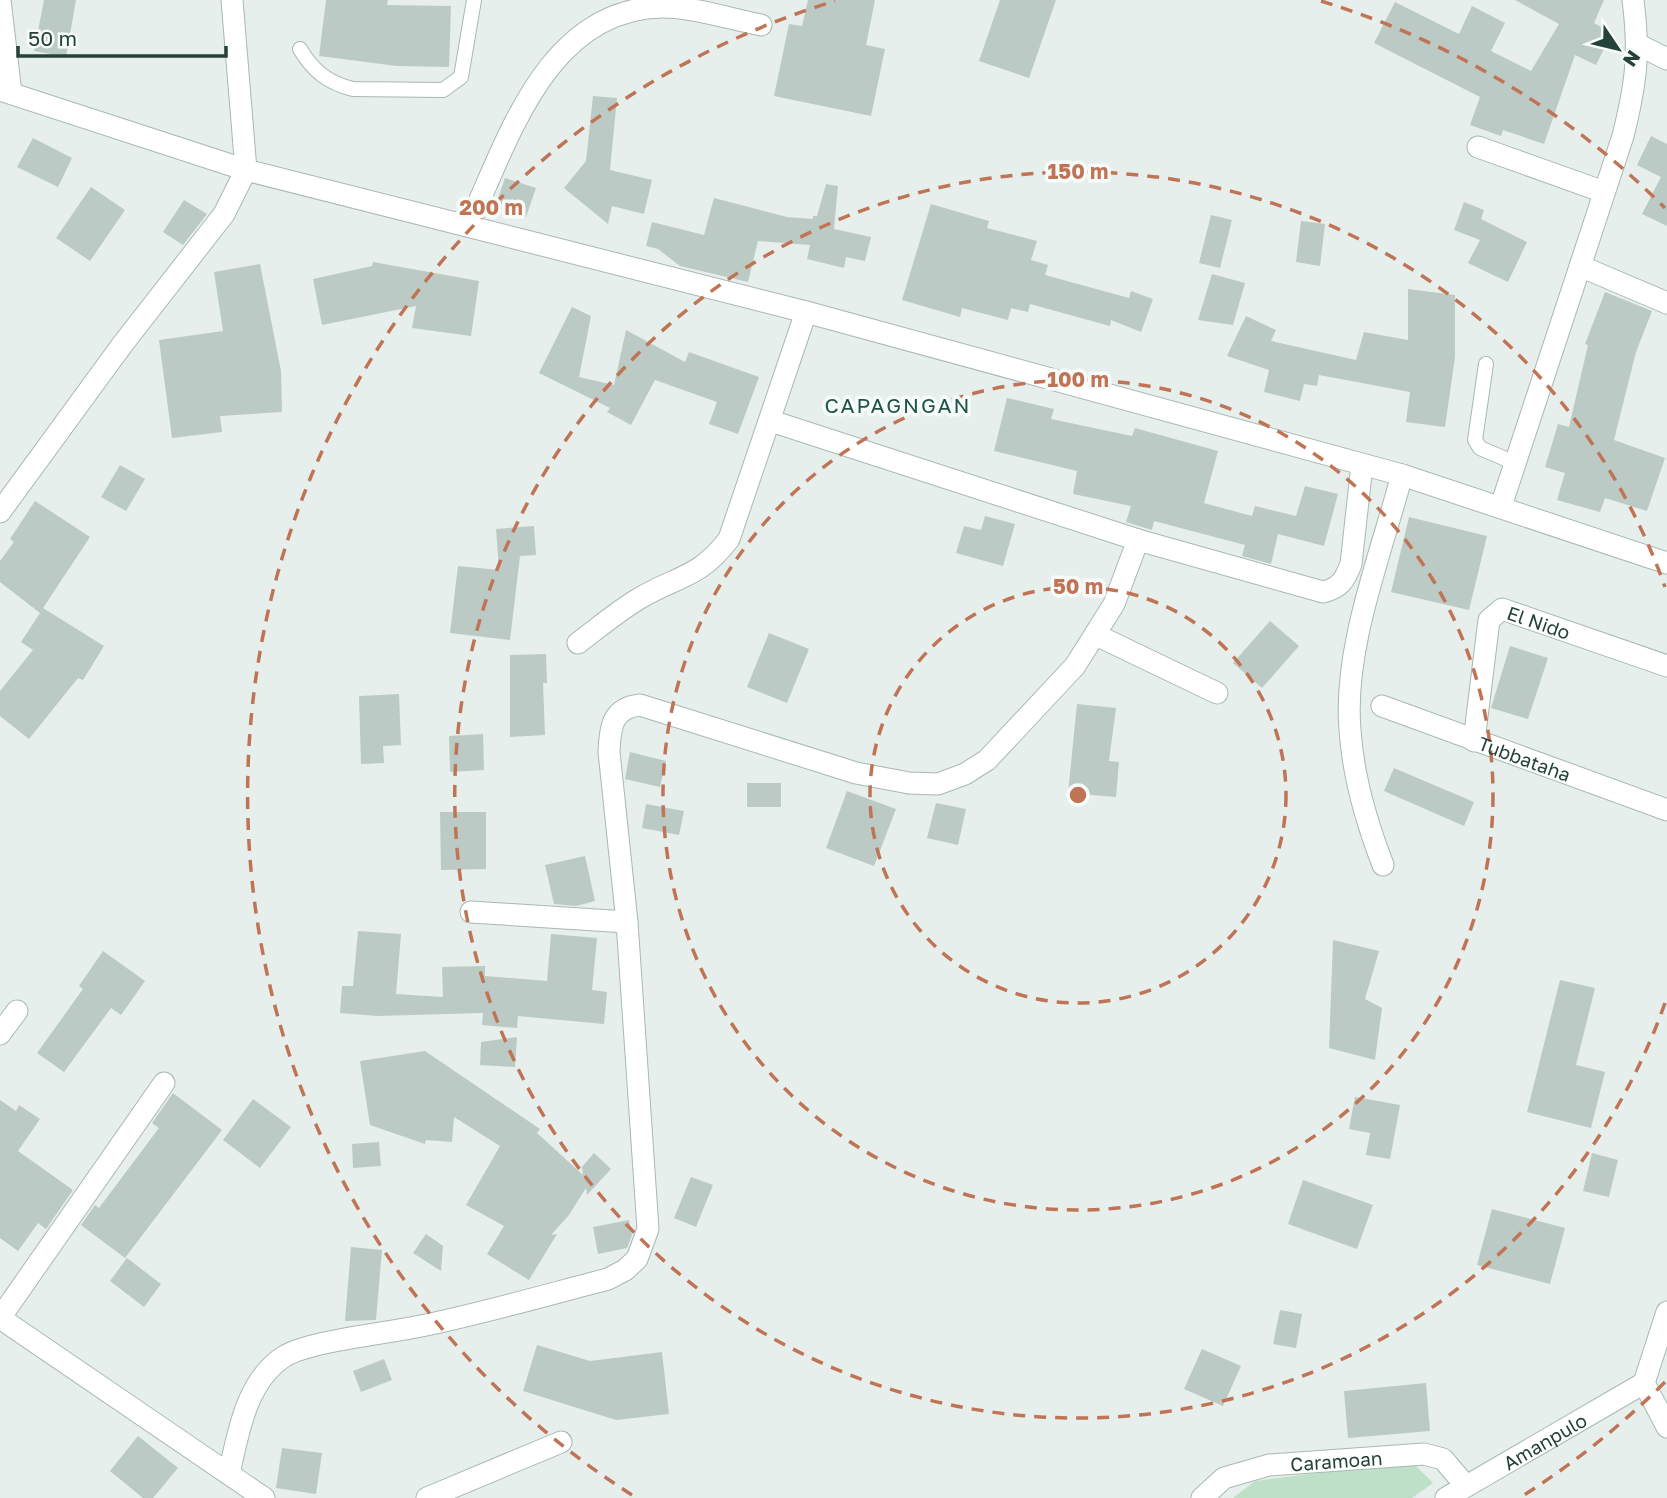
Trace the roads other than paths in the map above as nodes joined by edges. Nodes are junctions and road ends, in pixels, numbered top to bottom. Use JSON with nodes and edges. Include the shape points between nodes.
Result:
{"nodes":[{"id":1,"x":1,"y":0,"type":"edge"},
{"id":2,"x":232,"y":0,"type":"edge"},
{"id":3,"x":474,"y":0,"type":"edge"},
{"id":4,"x":1633,"y":0,"type":"edge"},
{"id":5,"x":706,"y":7,"type":"edge"},
{"id":6,"x":761,"y":25,"type":"dead end"},
{"id":7,"x":1639,"y":45,"type":"junction"},
{"id":8,"x":300,"y":49,"type":"dead end"},
{"id":9,"x":1667,"y":59,"type":"edge"},
{"id":10,"x":6,"y":91,"type":"edge"},
{"id":11,"x":1478,"y":147,"type":"dead end"},
{"id":12,"x":246,"y":170,"type":"junction"},
{"id":13,"x":1604,"y":192,"type":"junction"},
{"id":14,"x":469,"y":224,"type":"junction"},
{"id":15,"x":1580,"y":266,"type":"junction"},
{"id":16,"x":1667,"y":303,"type":"edge"},
{"id":17,"x":806,"y":312,"type":"junction"},
{"id":18,"x":1486,"y":365,"type":"dead end"},
{"id":19,"x":771,"y":421,"type":"junction"},
{"id":20,"x":1515,"y":463,"type":"junction"},
{"id":21,"x":1362,"y":465,"type":"junction"},
{"id":22,"x":1402,"y":475,"type":"junction"},
{"id":23,"x":1501,"y":506,"type":"junction"},
{"id":24,"x":0,"y":512,"type":"edge"},
{"id":25,"x":1138,"y":541,"type":"junction"},
{"id":26,"x":1667,"y":563,"type":"edge"},
{"id":27,"x":1096,"y":635,"type":"junction"},
{"id":28,"x":578,"y":643,"type":"dead end"},
{"id":29,"x":1667,"y":666,"type":"edge"},
{"id":30,"x":1217,"y":694,"type":"dead end"},
{"id":31,"x":1382,"y":706,"type":"dead end"},
{"id":32,"x":1474,"y":741,"type":"junction"},
{"id":33,"x":1667,"y":810,"type":"edge"},
{"id":34,"x":1383,"y":865,"type":"dead end"},
{"id":35,"x":471,"y":912,"type":"dead end"},
{"id":36,"x":627,"y":922,"type":"junction"},
{"id":37,"x":16,"y":1011,"type":"dead end"},
{"id":38,"x":0,"y":1034,"type":"edge"},
{"id":39,"x":164,"y":1083,"type":"dead end"},
{"id":40,"x":1667,"y":1312,"type":"edge"},
{"id":41,"x":0,"y":1318,"type":"edge"},
{"id":42,"x":1644,"y":1383,"type":"junction"},
{"id":43,"x":1667,"y":1427,"type":"edge"},
{"id":44,"x":561,"y":1442,"type":"dead end"},
{"id":45,"x":229,"y":1474,"type":"junction"},
{"id":46,"x":1465,"y":1485,"type":"junction"},
{"id":47,"x":264,"y":1498,"type":"edge"},
{"id":48,"x":427,"y":1498,"type":"edge"},
{"id":49,"x":1202,"y":1498,"type":"edge"},
{"id":50,"x":1446,"y":1498,"type":"edge"}],
"edges":[{"from":1,"to":10,"type":"street"},
{"from":2,"to":12,"type":"street"},
{"from":3,"to":8,"type":"lane","via":[[461,77],[443,90],[341,86],[321,75]]},
{"from":4,"to":7,"type":"street"},
{"from":5,"to":6,"type":"street"},
{"from":5,"to":14,"type":"street","via":[[633,11],[602,20],[579,34],[528,97]]},
{"from":7,"to":9,"type":"street"},
{"from":7,"to":13,"type":"street","via":[[1635,88]]},
{"from":10,"to":12,"type":"street"},
{"from":11,"to":13,"type":"street"},
{"from":12,"to":14,"type":"street"},
{"from":12,"to":24,"type":"street","via":[[224,214]]},
{"from":13,"to":15,"type":"street"},
{"from":14,"to":17,"type":"street"},
{"from":15,"to":16,"type":"street"},
{"from":15,"to":20,"type":"street"},
{"from":17,"to":19,"type":"street"},
{"from":17,"to":21,"type":"street"},
{"from":18,"to":20,"type":"lane","via":[[1475,440],[1480,447]]},
{"from":19,"to":25,"type":"street"},
{"from":19,"to":28,"type":"street","via":[[738,518],[715,557],[697,572],[641,597]]},
{"from":20,"to":23,"type":"street"},
{"from":21,"to":22,"type":"street"},
{"from":21,"to":25,"type":"street","via":[[1351,564],[1336,589],[1311,590]]},
{"from":22,"to":23,"type":"street"},
{"from":22,"to":34,"type":"street","via":[[1359,634],[1351,682],[1349,728],[1356,780]]},
{"from":23,"to":26,"type":"street"},
{"from":25,"to":27,"type":"street","via":[[1127,576]]},
{"from":27,"to":30,"type":"street"},
{"from":27,"to":36,"type":"street","via":[[1042,704],[987,760],[938,784],[856,773],[659,709],[626,706],[615,715],[609,752]]},
{"from":29,"to":32,"type":"street","name":"El Nido","via":[[1502,609],[1489,620]]},
{"from":31,"to":32,"type":"street","name":"Tubbataha"},
{"from":32,"to":33,"type":"street","name":"Tubbataha"},
{"from":35,"to":36,"type":"street"},
{"from":36,"to":45,"type":"street","via":[[648,1229],[637,1259],[608,1279],[285,1356],[263,1377],[246,1406]]},
{"from":37,"to":38,"type":"street"},
{"from":39,"to":41,"type":"street"},
{"from":40,"to":42,"type":"street"},
{"from":41,"to":45,"type":"street"},
{"from":42,"to":43,"type":"street"},
{"from":42,"to":46,"type":"street","name":"Amanpulo"},
{"from":44,"to":48,"type":"street"},
{"from":45,"to":47,"type":"street"},
{"from":46,"to":49,"type":"street","name":"Caramoan","via":[[1443,1459],[1424,1454],[1256,1468],[1224,1478]]},
{"from":46,"to":50,"type":"street","name":"Amanpulo"}]}
